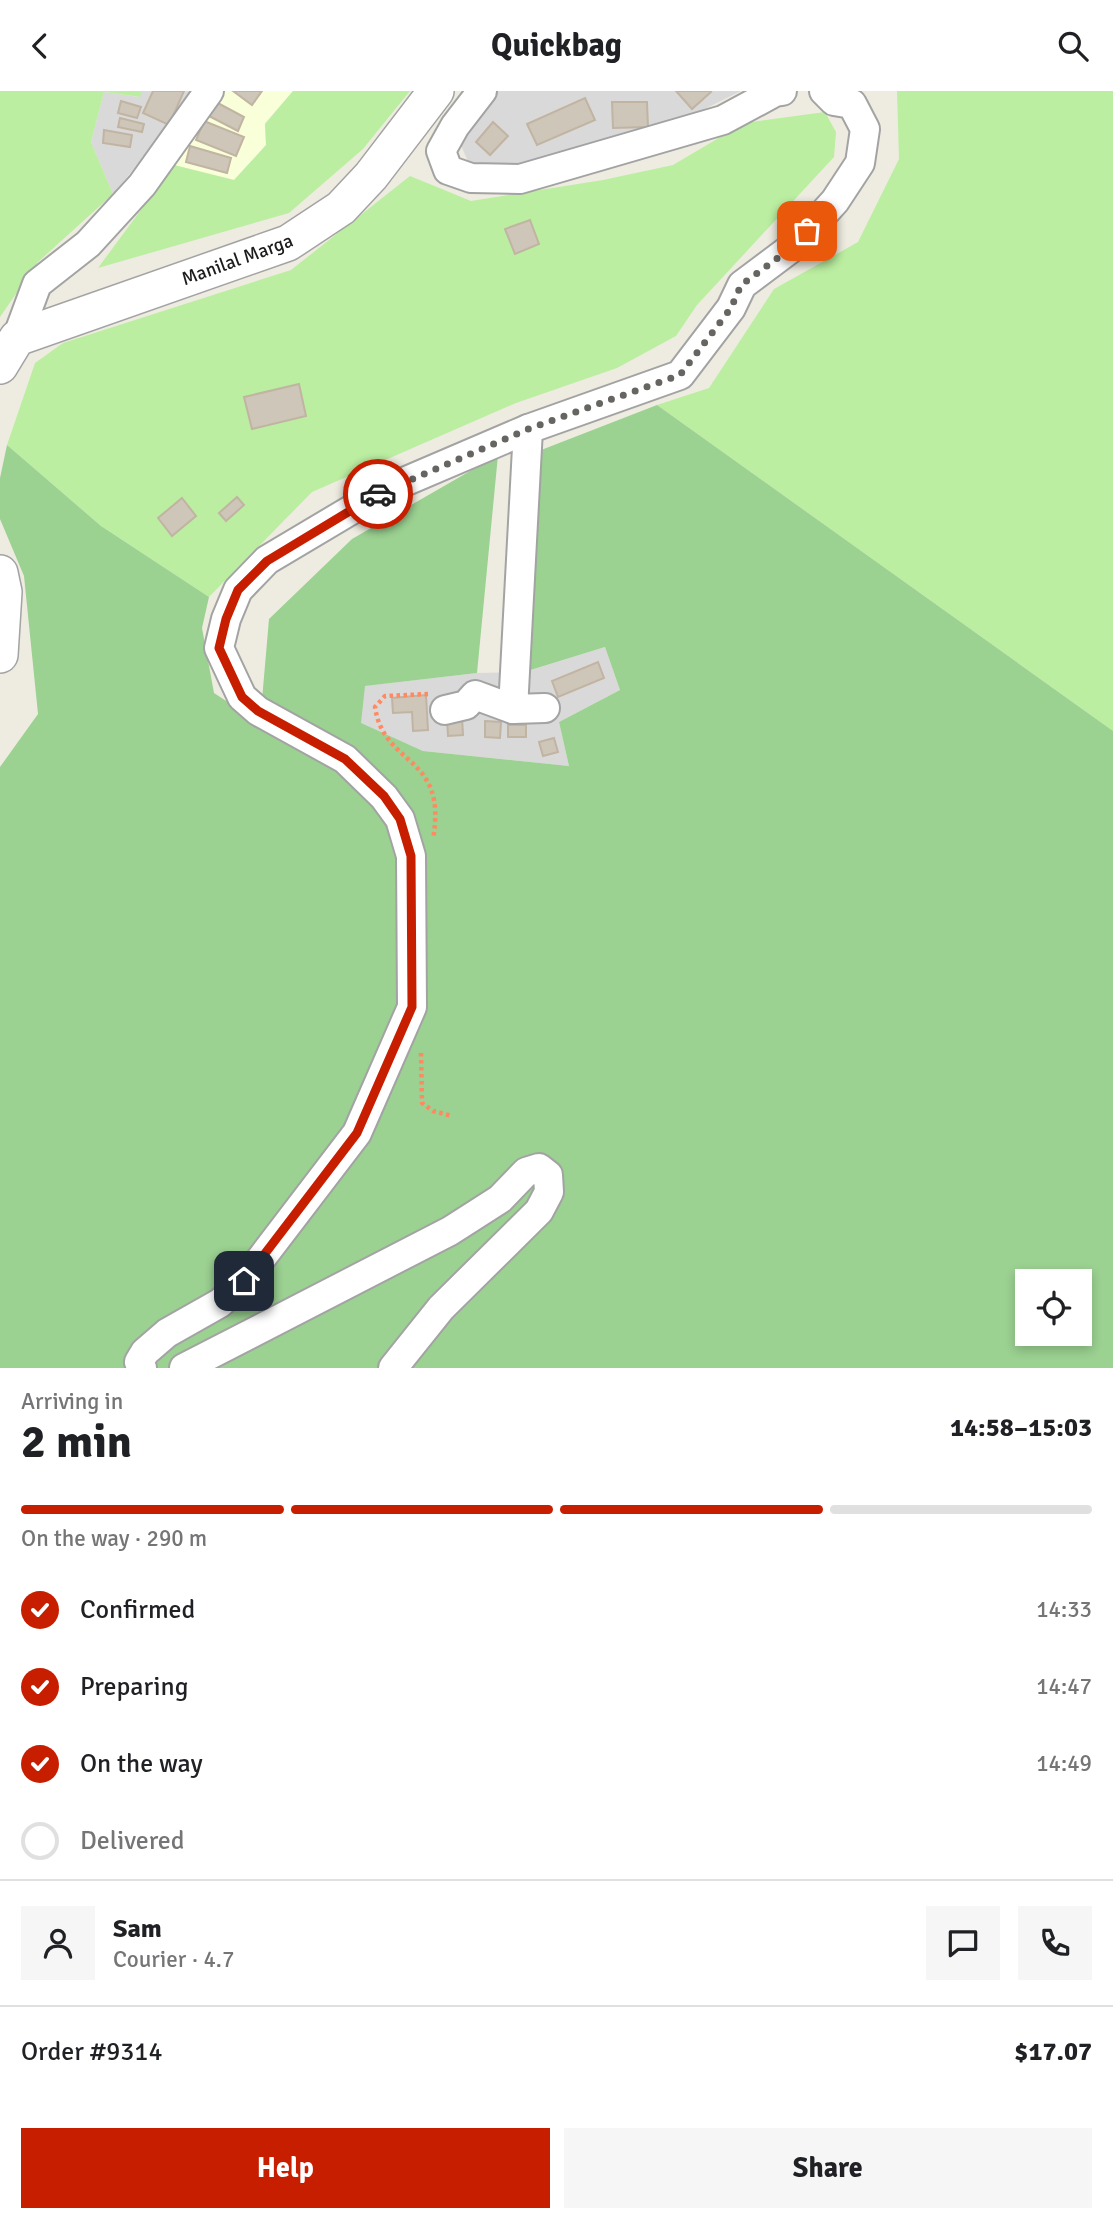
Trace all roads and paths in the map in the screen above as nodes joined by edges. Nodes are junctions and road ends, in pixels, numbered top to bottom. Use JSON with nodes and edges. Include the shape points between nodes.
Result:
{"nodes":[{"id":1,"x":209,"y":91,"type":"edge"},
{"id":2,"x":436,"y":91,"type":"edge"},
{"id":3,"x":482,"y":91,"type":"edge"},
{"id":4,"x":756,"y":91,"type":"edge"},
{"id":5,"x":782,"y":91,"type":"edge"},
{"id":6,"x":824,"y":91,"type":"edge"},
{"id":7,"x":723,"y":120,"type":"junction"},
{"id":8,"x":8,"y":352,"type":"edge"},
{"id":9,"x":528,"y":429,"type":"junction"},
{"id":10,"x":0,"y":573,"type":"edge"},
{"id":11,"x":0,"y":655,"type":"edge"},
{"id":12,"x":545,"y":708,"type":"dead end"},
{"id":13,"x":445,"y":709,"type":"joint"},
{"id":14,"x":513,"y":709,"type":"junction"},
{"id":15,"x":432,"y":846,"type":"dead end"},
{"id":16,"x":142,"y":1368,"type":"edge"},
{"id":17,"x":184,"y":1368,"type":"edge"},
{"id":18,"x":393,"y":1368,"type":"edge"}],
"edges":[{"from":1,"to":8,"type":"street","via":[[142,185],[88,244],[37,284]]},
{"from":2,"to":8,"type":"street","name":"Manilal Marga","via":[[341,208],[289,243]]},
{"from":3,"to":7,"type":"street","via":[[440,151],[449,170],[471,178],[520,179]]},
{"from":4,"to":7,"type":"street"},
{"from":5,"to":7,"type":"street"},
{"from":6,"to":9,"type":"street","via":[[834,101],[852,104],[865,129],[860,163],[835,201],[794,246],[741,285],[731,308],[680,375]]},
{"from":9,"to":14,"type":"street"},
{"from":9,"to":16,"type":"street","via":[[383,491],[267,561],[238,590],[226,619],[219,648],[242,697],[258,711],[345,759],[384,796],[400,819],[411,856],[412,1007],[357,1133],[244,1281],[220,1303],[167,1333],[145,1352],[139,1363]]},
{"from":10,"to":11,"type":"street","via":[[5,592]]},
{"from":12,"to":14,"type":"street"},
{"from":13,"to":14,"type":"street","via":[[466,705],[475,695]]},
{"from":13,"to":15,"type":"path","via":[[444,694],[385,696],[375,707],[378,726],[428,780],[436,797]]},
{"from":17,"to":18,"type":"street","via":[[450,1231],[500,1199],[526,1172],[539,1167],[548,1175],[549,1192],[539,1211],[441,1308]]}]}
